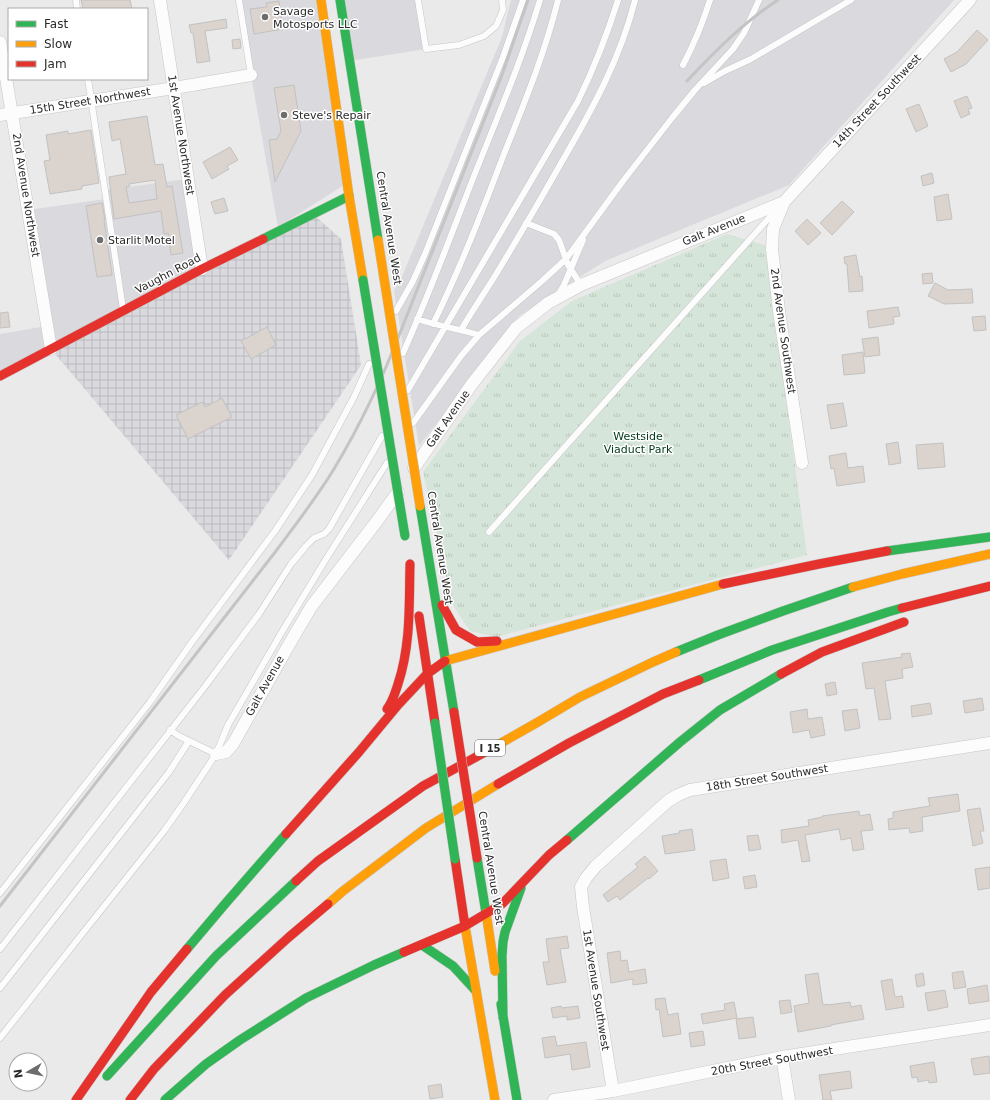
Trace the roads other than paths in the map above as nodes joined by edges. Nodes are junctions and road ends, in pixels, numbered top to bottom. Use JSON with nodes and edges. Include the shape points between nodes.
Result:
{"nodes":[{"id":1,"x":160,"y":0,"type":"edge"},
{"id":2,"x":239,"y":0,"type":"edge"},
{"id":3,"x":321,"y":0,"type":"edge"},
{"id":4,"x":340,"y":0,"type":"edge"},
{"id":5,"x":418,"y":0,"type":"edge"},
{"id":6,"x":502,"y":0,"type":"edge"},
{"id":7,"x":523,"y":0,"type":"edge"},
{"id":8,"x":540,"y":0,"type":"edge"},
{"id":9,"x":558,"y":0,"type":"edge"},
{"id":10,"x":618,"y":0,"type":"edge"},
{"id":11,"x":635,"y":0,"type":"edge"},
{"id":12,"x":710,"y":0,"type":"edge"},
{"id":13,"x":759,"y":0,"type":"edge"},
{"id":14,"x":851,"y":0,"type":"edge"},
{"id":15,"x":970,"y":0,"type":"edge"},
{"id":16,"x":0,"y":42,"type":"edge"},
{"id":17,"x":350,"y":61,"type":"junction"},
{"id":18,"x":684,"y":65,"type":"dead end"},
{"id":19,"x":251,"y":75,"type":"joint"},
{"id":20,"x":88,"y":80,"type":"edge"},
{"id":21,"x":174,"y":88,"type":"junction"},
{"id":22,"x":695,"y":90,"type":"junction"},
{"id":23,"x":92,"y":101,"type":"junction"},
{"id":24,"x":6,"y":114,"type":"edge"},
{"id":25,"x":357,"y":165,"type":"dead end"},
{"id":26,"x":356,"y":183,"type":"dead end"},
{"id":27,"x":349,"y":196,"type":"junction"},
{"id":28,"x":784,"y":202,"type":"junction"},
{"id":29,"x":359,"y":206,"type":"dead end"},
{"id":30,"x":526,"y":223,"type":"junction"},
{"id":31,"x":588,"y":230,"type":"junction"},
{"id":32,"x":368,"y":233,"type":"dead end"},
{"id":33,"x":566,"y":259,"type":"junction"},
{"id":34,"x":202,"y":269,"type":"junction"},
{"id":35,"x":571,"y":269,"type":"junction"},
{"id":36,"x":581,"y":285,"type":"junction"},
{"id":37,"x":554,"y":300,"type":"junction"},
{"id":38,"x":124,"y":311,"type":"junction"},
{"id":39,"x":417,"y":319,"type":"junction"},
{"id":40,"x":433,"y":324,"type":"junction"},
{"id":41,"x":445,"y":327,"type":"junction"},
{"id":42,"x":461,"y":330,"type":"junction"},
{"id":43,"x":389,"y":332,"type":"junction"},
{"id":44,"x":479,"y":334,"type":"junction"},
{"id":45,"x":379,"y":343,"type":"dead end"},
{"id":46,"x":51,"y":349,"type":"junction"},
{"id":47,"x":393,"y":374,"type":"dead end"},
{"id":48,"x":0,"y":376,"type":"edge"},
{"id":49,"x":399,"y":406,"type":"dead end"},
{"id":50,"x":392,"y":419,"type":"dead end"},
{"id":51,"x":401,"y":441,"type":"dead end"},
{"id":52,"x":396,"y":448,"type":"dead end"},
{"id":53,"x":802,"y":462,"type":"dead end"},
{"id":54,"x":489,"y":532,"type":"dead end"},
{"id":55,"x":990,"y":537,"type":"edge"},
{"id":56,"x":405,"y":539,"type":"dead end"},
{"id":57,"x":990,"y":554,"type":"edge"},
{"id":58,"x":990,"y":586,"type":"edge"},
{"id":59,"x":435,"y":593,"type":"junction"},
{"id":60,"x":916,"y":618,"type":"dead end"},
{"id":61,"x":520,"y":639,"type":"junction"},
{"id":62,"x":446,"y":660,"type":"junction"},
{"id":63,"x":427,"y":674,"type":"junction"},
{"id":64,"x":170,"y":730,"type":"junction"},
{"id":65,"x":189,"y":741,"type":"junction"},
{"id":66,"x":990,"y":742,"type":"edge"},
{"id":67,"x":359,"y":752,"type":"junction"},
{"id":68,"x":216,"y":754,"type":"junction"},
{"id":69,"x":524,"y":880,"type":"junction"},
{"id":70,"x":581,"y":887,"type":"joint"},
{"id":71,"x":0,"y":893,"type":"edge"},
{"id":72,"x":486,"y":913,"type":"junction"},
{"id":73,"x":466,"y":926,"type":"junction"},
{"id":74,"x":422,"y":945,"type":"junction"},
{"id":75,"x":0,"y":949,"type":"edge"},
{"id":76,"x":0,"y":988,"type":"edge"},
{"id":77,"x":476,"y":991,"type":"junction"},
{"id":78,"x":503,"y":1018,"type":"junction"},
{"id":79,"x":990,"y":1024,"type":"edge"},
{"id":80,"x":0,"y":1038,"type":"edge"},
{"id":81,"x":782,"y":1057,"type":"junction"},
{"id":82,"x":100,"y":1084,"type":"dead end"},
{"id":83,"x":613,"y":1092,"type":"junction"},
{"id":84,"x":76,"y":1100,"type":"edge"},
{"id":85,"x":130,"y":1100,"type":"edge"},
{"id":86,"x":165,"y":1100,"type":"edge"},
{"id":87,"x":495,"y":1100,"type":"edge"},
{"id":88,"x":517,"y":1100,"type":"edge"},
{"id":89,"x":554,"y":1100,"type":"edge"},
{"id":90,"x":789,"y":1100,"type":"edge"}],
"edges":[{"from":1,"to":21,"type":"street","name":"1st Avenue Northwest"},
{"from":2,"to":19,"type":"lane"},
{"from":3,"to":27,"type":"main road"},
{"from":4,"to":17,"type":"main road","name":"Central Avenue West"},
{"from":5,"to":6,"type":"lane","via":[[426,49],[459,45],[484,36],[496,26],[503,10]]},
{"from":7,"to":43,"type":"lane","via":[[426,254]]},
{"from":8,"to":39,"type":"lane","via":[[513,77]]},
{"from":9,"to":40,"type":"lane","via":[[547,39],[474,234]]},
{"from":10,"to":41,"type":"lane","via":[[605,41],[578,101]]},
{"from":11,"to":30,"type":"lane","via":[[622,43],[607,78]]},
{"from":12,"to":18,"type":"lane"},
{"from":13,"to":22,"type":"lane","via":[[744,33],[733,49]]},
{"from":14,"to":22,"type":"lane"},
{"from":15,"to":28,"type":"street","name":"14th Street Southwest"},
{"from":16,"to":24,"type":"street","name":"2nd Avenue Northwest"},
{"from":17,"to":25,"type":"main road"},
{"from":17,"to":43,"type":"main road","name":"Central Avenue West","bridge":true,"via":[[378,240]]},
{"from":19,"to":21,"type":"street","name":"15th Street Northwest"},
{"from":20,"to":23,"type":"lane"},
{"from":21,"to":23,"type":"street","name":"15th Street Northwest"},
{"from":21,"to":34,"type":"street","name":"1st Avenue Northwest"},
{"from":22,"to":31,"type":"lane"},
{"from":23,"to":24,"type":"street","name":"15th Street Northwest"},
{"from":23,"to":38,"type":"lane"},
{"from":24,"to":46,"type":"street","name":"2nd Avenue Northwest"},
{"from":26,"to":27,"type":"main road"},
{"from":27,"to":29,"type":"main road"},
{"from":27,"to":34,"type":"main road","name":"Vaughn Road"},
{"from":27,"to":56,"type":"main road","bridge":true},
{"from":28,"to":36,"type":"street","name":"Galt Avenue"},
{"from":28,"to":53,"type":"street","name":"2nd Avenue Southwest","via":[[773,230],[772,249]]},
{"from":28,"to":54,"type":"lane"},
{"from":30,"to":33,"type":"lane","via":[[554,234]]},
{"from":30,"to":42,"type":"lane"},
{"from":31,"to":33,"type":"lane"},
{"from":31,"to":35,"type":"lane"},
{"from":32,"to":43,"type":"main road","bridge":true},
{"from":33,"to":35,"type":"lane"},
{"from":33,"to":44,"type":"lane"},
{"from":34,"to":38,"type":"main road","name":"Vaughn Road"},
{"from":35,"to":36,"type":"lane"},
{"from":35,"to":37,"type":"lane"},
{"from":36,"to":37,"type":"street","name":"Galt Avenue"},
{"from":37,"to":68,"type":"street","name":"Galt Avenue","via":[[516,328],[472,384],[377,521],[311,608],[233,744],[226,752]]},
{"from":38,"to":46,"type":"main road","name":"Vaughn Road"},
{"from":39,"to":40,"type":"lane"},
{"from":39,"to":47,"type":"lane"},
{"from":40,"to":41,"type":"lane"},
{"from":41,"to":42,"type":"lane"},
{"from":41,"to":49,"type":"lane"},
{"from":42,"to":44,"type":"lane"},
{"from":43,"to":59,"type":"main road","name":"Central Avenue West","bridge":true},
{"from":44,"to":51,"type":"lane"},
{"from":45,"to":71,"type":"lane","via":[[354,397],[312,475],[275,531],[150,702]]},
{"from":46,"to":48,"type":"main road","name":"Vaughn Road"},
{"from":50,"to":64,"type":"lane","via":[[329,529],[306,546],[259,614]]},
{"from":52,"to":68,"type":"lane","via":[[276,643],[228,725]]},
{"from":55,"to":61,"type":"main road","via":[[894,550],[723,584]]},
{"from":57,"to":82,"type":"main road","number":"I 15","via":[[847,589],[718,635],[652,662],[580,697],[423,786],[318,861],[216,956]]},
{"from":58,"to":85,"type":"main road","via":[[888,612],[772,650],[663,694],[496,785],[426,828],[343,891],[289,937],[225,995],[154,1069]]},
{"from":59,"to":61,"type":"main road","via":[[456,630],[477,642]]},
{"from":59,"to":62,"type":"main road","name":"Central Avenue West"},
{"from":60,"to":69,"type":"main road","via":[[822,652],[720,710],[549,854]]},
{"from":61,"to":62,"type":"main road"},
{"from":62,"to":63,"type":"main road"},
{"from":62,"to":72,"type":"main road","name":"Central Avenue West","bridge":true},
{"from":63,"to":67,"type":"main road"},
{"from":63,"to":67,"type":"main road","via":[[409,560],[407,647],[402,672],[392,702]]},
{"from":63,"to":73,"type":"main road","bridge":true},
{"from":64,"to":65,"type":"lane"},
{"from":64,"to":75,"type":"lane"},
{"from":65,"to":68,"type":"lane"},
{"from":65,"to":76,"type":"lane","via":[[169,772]]},
{"from":66,"to":70,"type":"street","name":"18th Street Southwest","via":[[690,790],[668,801],[596,866]]},
{"from":67,"to":84,"type":"main road","via":[[151,992]]},
{"from":68,"to":80,"type":"lane","via":[[164,831]]},
{"from":69,"to":72,"type":"main road","via":[[502,904]]},
{"from":69,"to":78,"type":"main road","via":[[503,942]]},
{"from":70,"to":83,"type":"street","name":"1st Avenue Southwest"},
{"from":72,"to":73,"type":"main road"},
{"from":72,"to":78,"type":"main road","name":"Central Avenue West"},
{"from":73,"to":74,"type":"main road"},
{"from":73,"to":77,"type":"main road"},
{"from":74,"to":77,"type":"main road","via":[[453,966]]},
{"from":74,"to":86,"type":"main road","via":[[306,998],[206,1064]]},
{"from":77,"to":87,"type":"main road"},
{"from":78,"to":88,"type":"main road","name":"Central Avenue West"},
{"from":79,"to":81,"type":"street","name":"20th Street Southwest"},
{"from":81,"to":83,"type":"street","name":"20th Street Southwest"},
{"from":81,"to":90,"type":"street"},
{"from":83,"to":89,"type":"street","name":"20th Street Southwest"}]}
